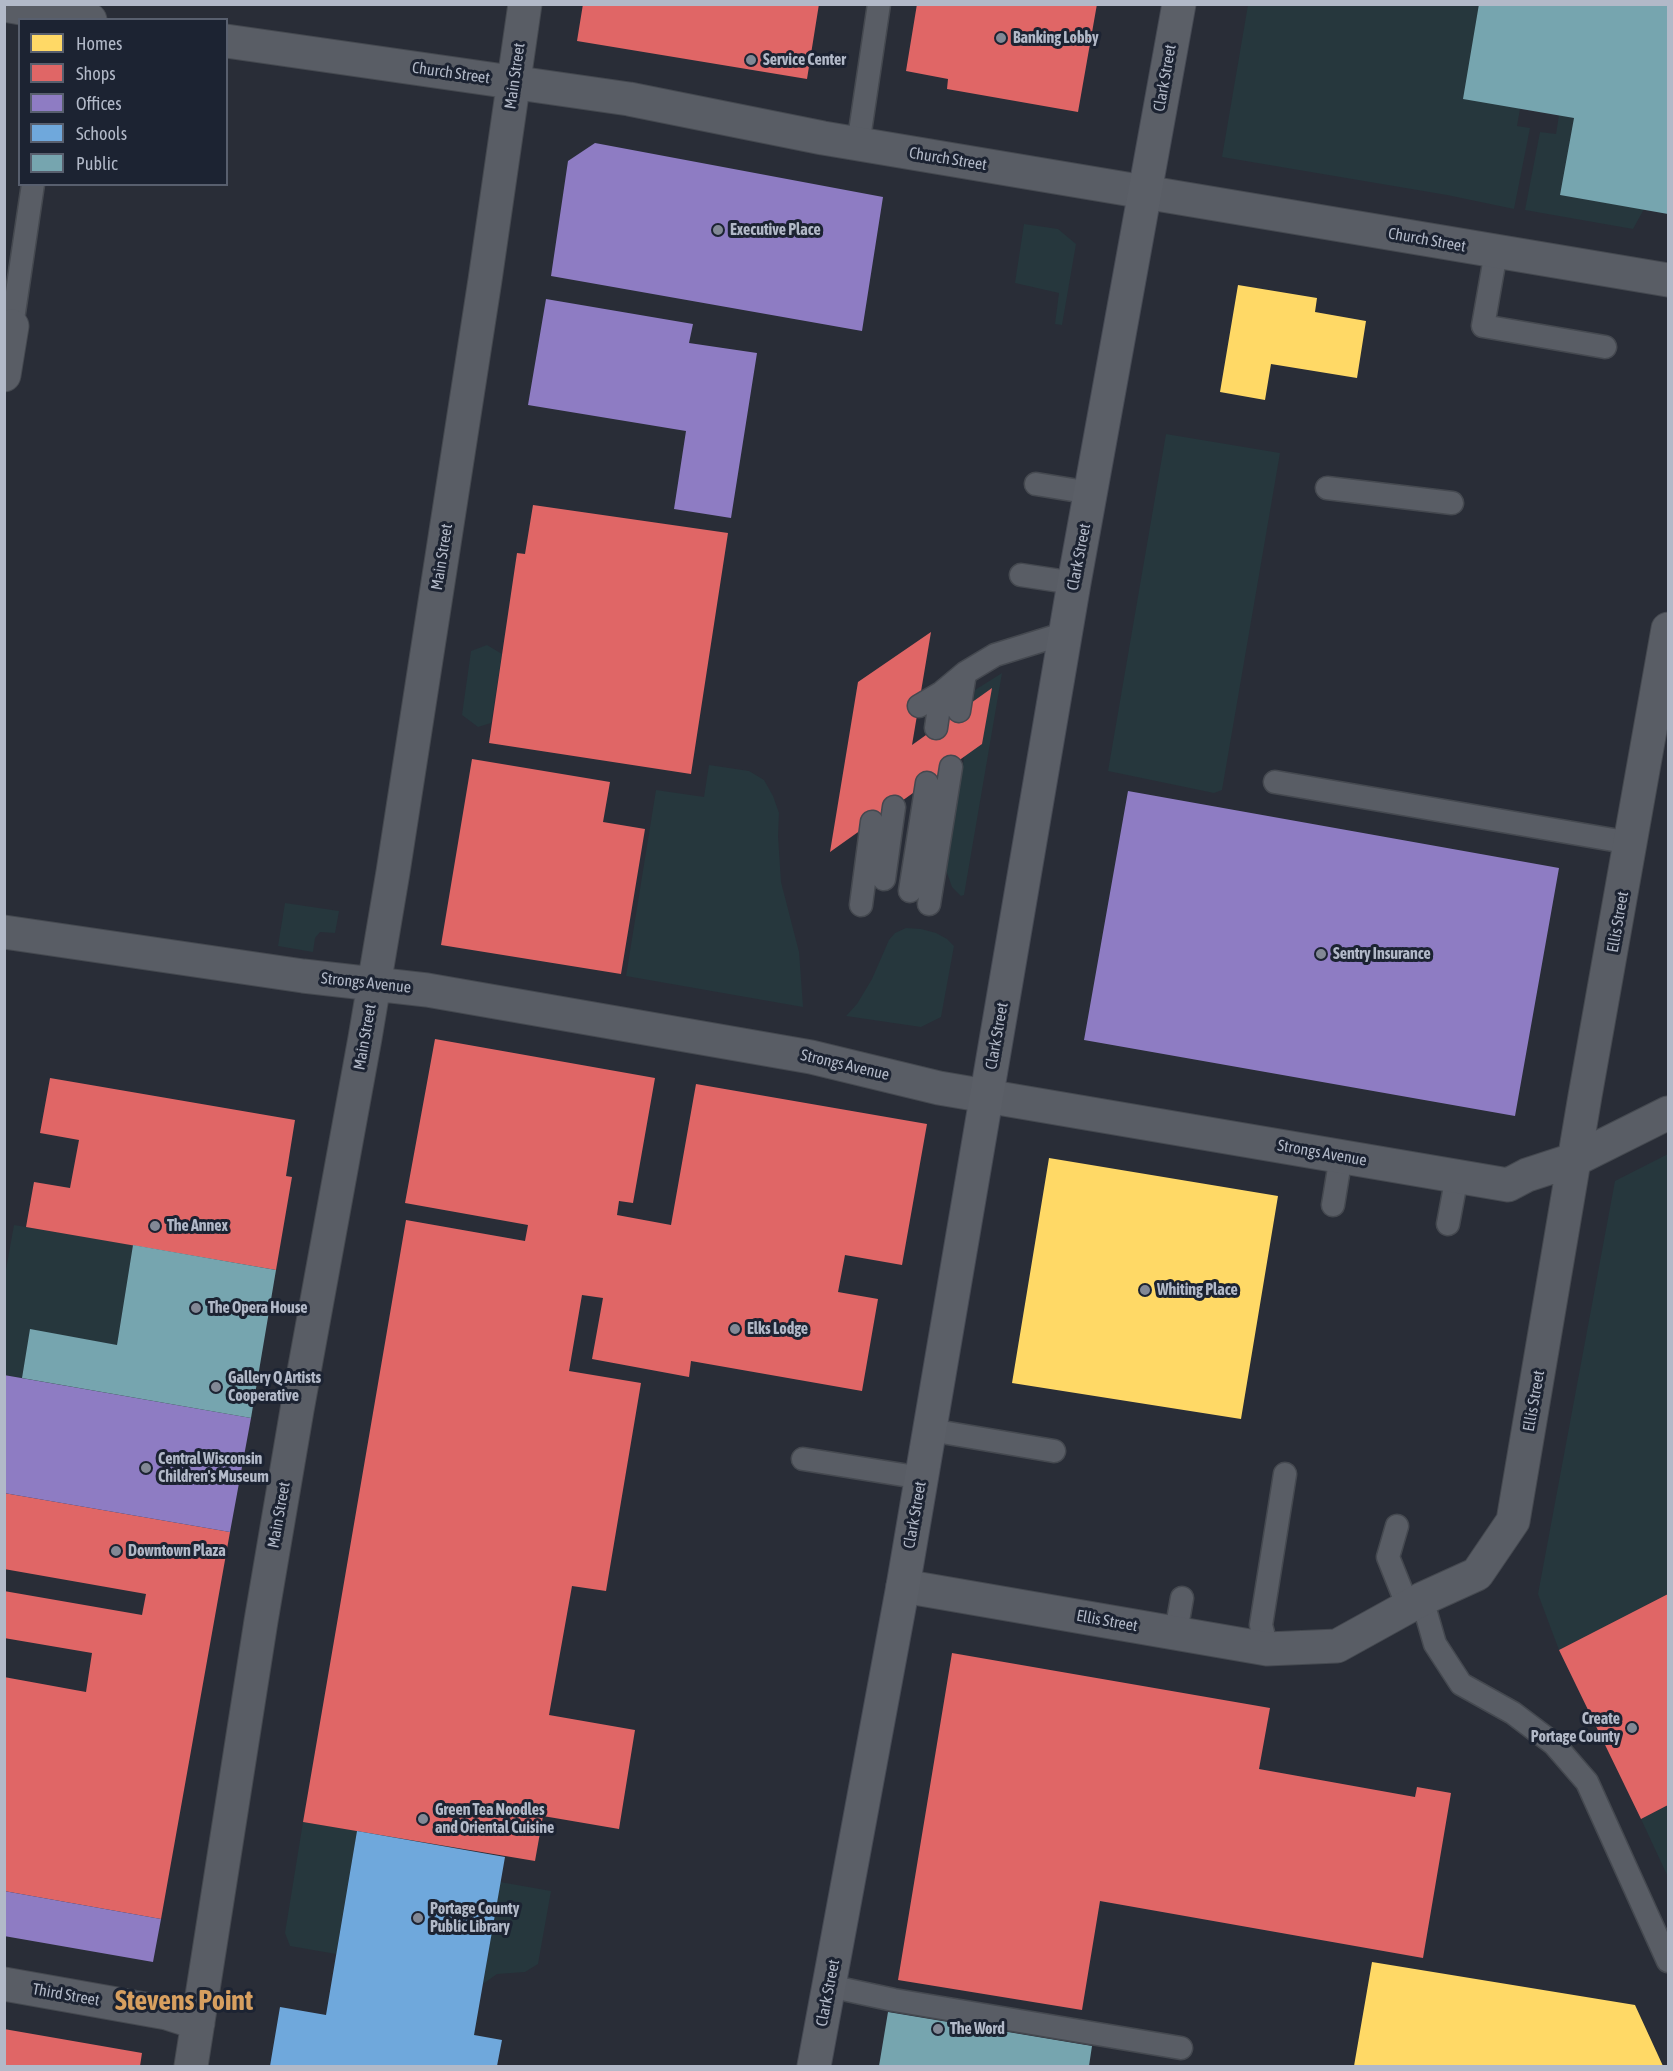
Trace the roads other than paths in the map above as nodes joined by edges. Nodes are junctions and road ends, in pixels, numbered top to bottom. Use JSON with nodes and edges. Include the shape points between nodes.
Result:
{"nodes":[{"id":1,"x":525,"y":4,"type":"edge"},
{"id":2,"x":879,"y":4,"type":"edge"},
{"id":3,"x":1179,"y":4,"type":"edge"},
{"id":4,"x":4,"y":5,"type":"edge"},
{"id":5,"x":71,"y":18,"type":"edge"},
{"id":6,"x":228,"y":41,"type":"edge"},
{"id":7,"x":514,"y":83,"type":"junction"},
{"id":8,"x":858,"y":144,"type":"junction"},
{"id":9,"x":33,"y":186,"type":"edge"},
{"id":10,"x":1144,"y":191,"type":"junction"},
{"id":11,"x":1496,"y":252,"type":"junction"},
{"id":12,"x":1668,"y":280,"type":"edge"},
{"id":13,"x":12,"y":326,"type":"joint"},
{"id":14,"x":1605,"y":347,"type":"dead end"},
{"id":15,"x":4,"y":375,"type":"edge"},
{"id":16,"x":1036,"y":484,"type":"dead end"},
{"id":17,"x":1327,"y":488,"type":"dead end"},
{"id":18,"x":1091,"y":493,"type":"junction"},
{"id":19,"x":1452,"y":502,"type":"dead end"},
{"id":20,"x":1021,"y":575,"type":"dead end"},
{"id":21,"x":1074,"y":583,"type":"junction"},
{"id":22,"x":1668,"y":629,"type":"edge"},
{"id":23,"x":1066,"y":633,"type":"junction"},
{"id":24,"x":965,"y":673,"type":"junction"},
{"id":25,"x":941,"y":693,"type":"junction"},
{"id":26,"x":918,"y":706,"type":"dead end"},
{"id":27,"x":959,"y":711,"type":"dead end"},
{"id":28,"x":936,"y":728,"type":"dead end"},
{"id":29,"x":951,"y":767,"type":"dead end"},
{"id":30,"x":1275,"y":782,"type":"dead end"},
{"id":31,"x":927,"y":783,"type":"dead end"},
{"id":32,"x":894,"y":807,"type":"dead end"},
{"id":33,"x":872,"y":822,"type":"dead end"},
{"id":34,"x":1631,"y":843,"type":"junction"},
{"id":35,"x":884,"y":879,"type":"dead end"},
{"id":36,"x":910,"y":891,"type":"dead end"},
{"id":37,"x":928,"y":904,"type":"dead end"},
{"id":38,"x":861,"y":905,"type":"dead end"},
{"id":39,"x":4,"y":932,"type":"edge"},
{"id":40,"x":374,"y":983,"type":"junction"},
{"id":41,"x":987,"y":1096,"type":"junction"},
{"id":42,"x":1668,"y":1113,"type":"edge"},
{"id":43,"x":1341,"y":1156,"type":"junction"},
{"id":44,"x":1576,"y":1159,"type":"junction"},
{"id":45,"x":1457,"y":1176,"type":"junction"},
{"id":46,"x":1333,"y":1205,"type":"dead end"},
{"id":47,"x":1448,"y":1224,"type":"dead end"},
{"id":48,"x":930,"y":1430,"type":"junction"},
{"id":49,"x":1054,"y":1451,"type":"dead end"},
{"id":50,"x":803,"y":1459,"type":"dead end"},
{"id":51,"x":1285,"y":1474,"type":"dead end"},
{"id":52,"x":922,"y":1478,"type":"junction"},
{"id":53,"x":1397,"y":1526,"type":"dead end"},
{"id":54,"x":903,"y":1586,"type":"junction"},
{"id":55,"x":1182,"y":1598,"type":"dead end"},
{"id":56,"x":1415,"y":1603,"type":"junction"},
{"id":57,"x":1176,"y":1632,"type":"junction"},
{"id":58,"x":1267,"y":1649,"type":"junction"},
{"id":59,"x":1668,"y":1961,"type":"edge"},
{"id":60,"x":4,"y":1984,"type":"edge"},
{"id":61,"x":829,"y":1986,"type":"junction"},
{"id":62,"x":198,"y":2024,"type":"junction"},
{"id":63,"x":1181,"y":2048,"type":"dead end"},
{"id":64,"x":191,"y":2067,"type":"edge"},
{"id":65,"x":814,"y":2067,"type":"edge"}],
"edges":[{"from":1,"to":7,"type":"street","name":"Main Street"},
{"from":2,"to":8,"type":"lane"},
{"from":3,"to":10,"type":"main road","name":"Clark Street"},
{"from":4,"to":5,"type":"street"},
{"from":6,"to":7,"type":"street","name":"Church Street"},
{"from":7,"to":8,"type":"street","name":"Church Street","via":[[629,99]]},
{"from":7,"to":40,"type":"street","name":"Main Street"},
{"from":8,"to":10,"type":"street","name":"Church Street"},
{"from":9,"to":13,"type":"lane"},
{"from":10,"to":11,"type":"street","name":"Church Street"},
{"from":10,"to":18,"type":"main road","name":"Clark Street"},
{"from":11,"to":12,"type":"street","name":"Church Street"},
{"from":11,"to":14,"type":"lane","via":[[1483,326]]},
{"from":13,"to":15,"type":"street"},
{"from":16,"to":18,"type":"lane"},
{"from":17,"to":19,"type":"lane"},
{"from":18,"to":21,"type":"main road","name":"Clark Street"},
{"from":20,"to":21,"type":"lane"},
{"from":21,"to":23,"type":"main road","name":"Clark Street"},
{"from":22,"to":34,"type":"street","name":"Ellis Street"},
{"from":23,"to":24,"type":"lane","via":[[995,656]]},
{"from":23,"to":41,"type":"main road","name":"Clark Street"},
{"from":24,"to":25,"type":"lane"},
{"from":24,"to":27,"type":"lane"},
{"from":25,"to":26,"type":"lane"},
{"from":25,"to":28,"type":"lane"},
{"from":29,"to":37,"type":"lane"},
{"from":30,"to":34,"type":"lane"},
{"from":31,"to":36,"type":"lane"},
{"from":32,"to":35,"type":"lane"},
{"from":33,"to":38,"type":"lane"},
{"from":34,"to":44,"type":"street","name":"Ellis Street"},
{"from":39,"to":40,"type":"street","name":"Strongs Avenue"},
{"from":40,"to":41,"type":"street","name":"Strongs Avenue","via":[[812,1057]]},
{"from":40,"to":62,"type":"street","name":"Main Street","via":[[274,1540]]},
{"from":41,"to":43,"type":"street","name":"Strongs Avenue"},
{"from":41,"to":48,"type":"main road","name":"Clark Street"},
{"from":42,"to":44,"type":"street","name":"Strongs Avenue"},
{"from":43,"to":45,"type":"street","name":"Strongs Avenue"},
{"from":43,"to":46,"type":"lane"},
{"from":44,"to":45,"type":"street","name":"Strongs Avenue","via":[[1508,1185]]},
{"from":44,"to":56,"type":"street","name":"Ellis Street","via":[[1513,1521],[1477,1574]]},
{"from":45,"to":47,"type":"lane"},
{"from":48,"to":49,"type":"lane"},
{"from":48,"to":52,"type":"main road","name":"Clark Street"},
{"from":50,"to":52,"type":"lane"},
{"from":51,"to":58,"type":"lane","via":[[1261,1625]]},
{"from":52,"to":54,"type":"main road","name":"Clark Street"},
{"from":53,"to":56,"type":"lane","via":[[1388,1557]]},
{"from":54,"to":57,"type":"street","name":"Ellis Street"},
{"from":54,"to":61,"type":"main road","name":"Clark Street"},
{"from":55,"to":57,"type":"lane"},
{"from":56,"to":58,"type":"street","name":"Ellis Street","via":[[1337,1646]]},
{"from":56,"to":59,"type":"lane","via":[[1440,1654],[1461,1684],[1513,1713],[1554,1744],[1587,1782]]},
{"from":57,"to":58,"type":"street","name":"Ellis Street"},
{"from":60,"to":62,"type":"street","name":"Third Street","via":[[167,2013]]},
{"from":61,"to":63,"type":"lane"},
{"from":61,"to":65,"type":"main road","name":"Clark Street"},
{"from":62,"to":64,"type":"street","name":"Main Street"}]}
